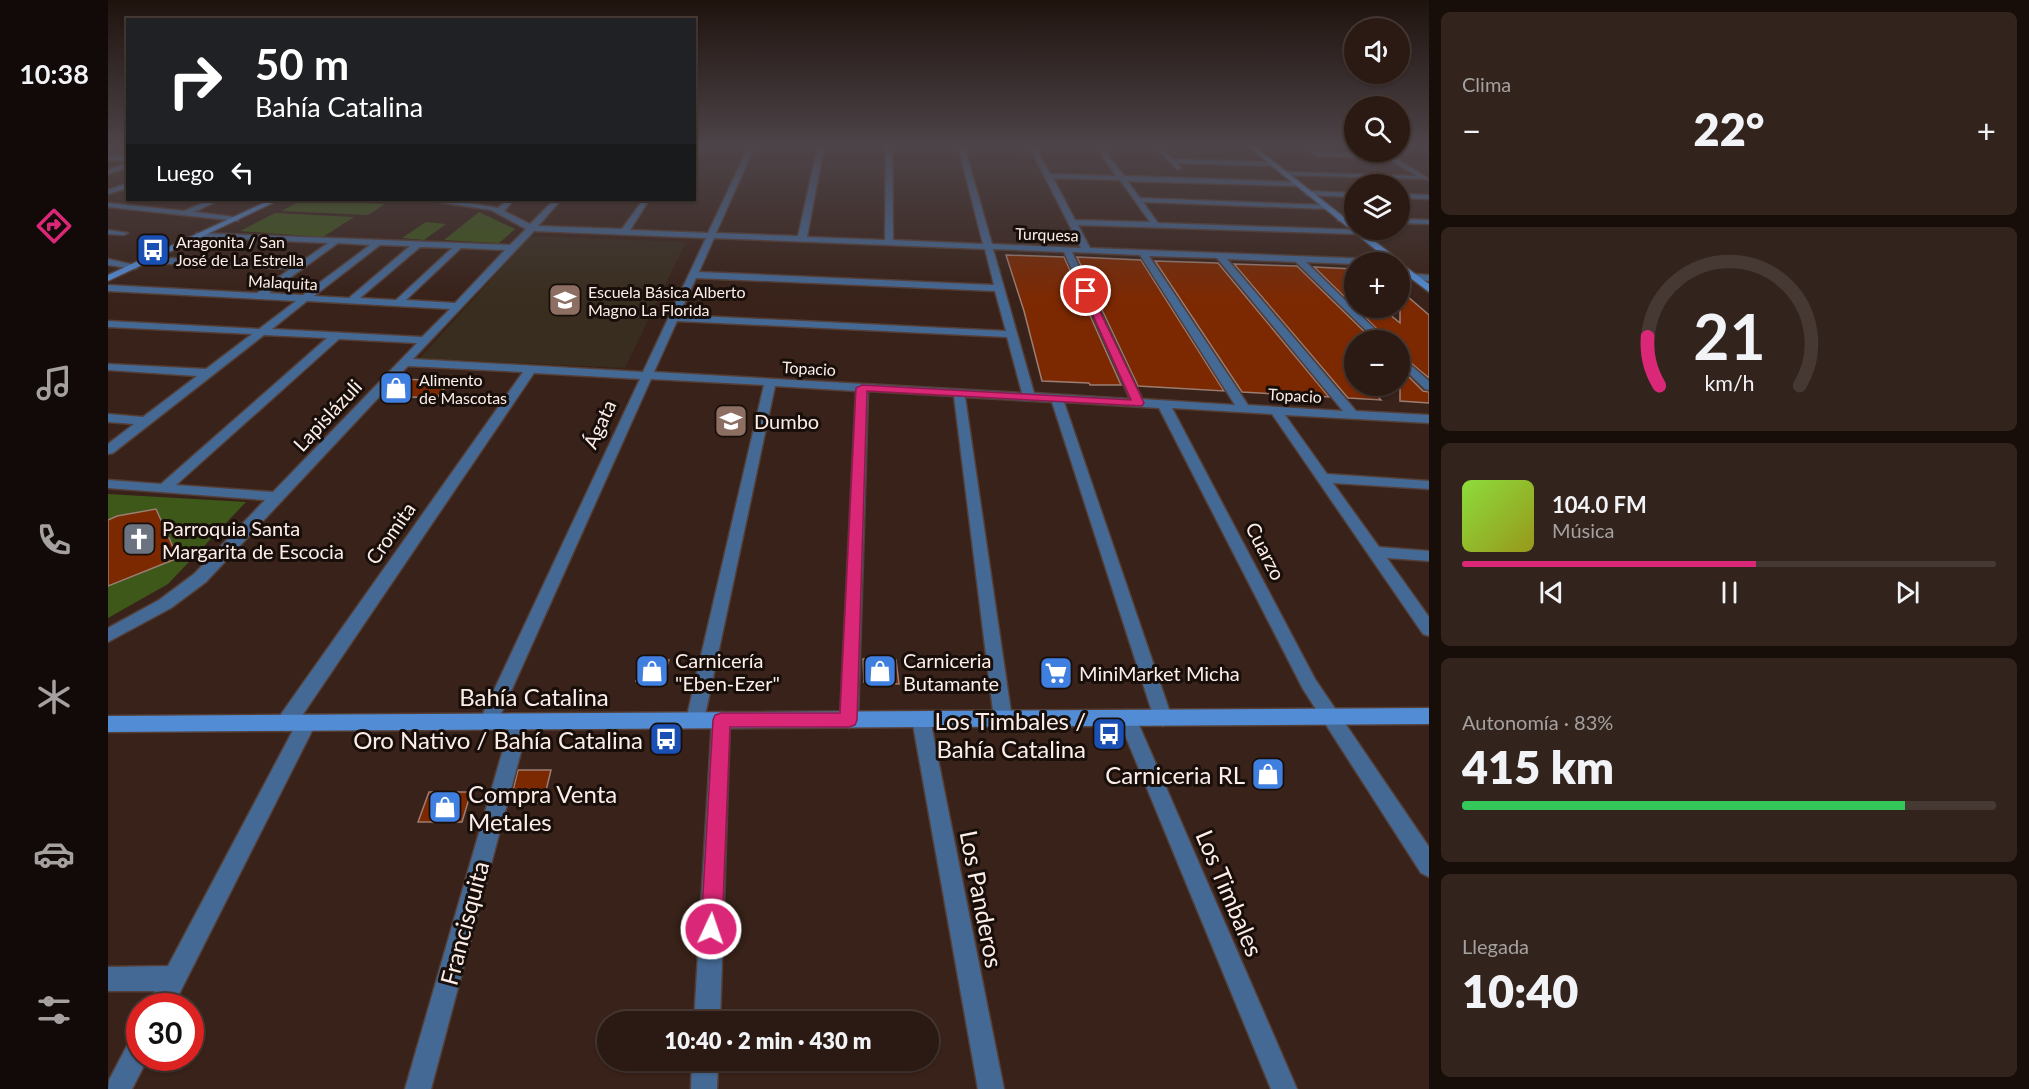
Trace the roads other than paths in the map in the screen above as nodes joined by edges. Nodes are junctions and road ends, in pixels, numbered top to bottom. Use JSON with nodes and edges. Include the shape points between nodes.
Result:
{"nodes":[{"id":1,"x":729,"y":197,"type":"edge"},
{"id":2,"x":811,"y":197,"type":"edge"},
{"id":3,"x":889,"y":197,"type":"edge"},
{"id":4,"x":975,"y":197,"type":"edge"},
{"id":5,"x":1059,"y":197,"type":"edge"},
{"id":6,"x":1136,"y":197,"type":"edge"},
{"id":7,"x":1314,"y":197,"type":"edge"},
{"id":8,"x":1138,"y":200,"type":"junction"},
{"id":9,"x":147,"y":201,"type":"edge"},
{"id":10,"x":214,"y":201,"type":"edge"},
{"id":11,"x":273,"y":201,"type":"edge"},
{"id":12,"x":473,"y":201,"type":"edge"},
{"id":13,"x":510,"y":201,"type":"edge"},
{"id":14,"x":557,"y":201,"type":"edge"},
{"id":15,"x":645,"y":201,"type":"edge"},
{"id":16,"x":108,"y":205,"type":"edge"},
{"id":17,"x":129,"y":207,"type":"junction"},
{"id":18,"x":1326,"y":207,"type":"junction"},
{"id":19,"x":499,"y":210,"type":"junction"},
{"id":20,"x":184,"y":213,"type":"junction"},
{"id":21,"x":108,"y":216,"type":"edge"},
{"id":22,"x":235,"y":219,"type":"junction"},
{"id":23,"x":1341,"y":219,"type":"joint"},
{"id":24,"x":1344,"y":221,"type":"edge"},
{"id":25,"x":1410,"y":221,"type":"edge"},
{"id":26,"x":1072,"y":222,"type":"junction"},
{"id":27,"x":1429,"y":222,"type":"edge"},
{"id":28,"x":1155,"y":225,"type":"junction"},
{"id":29,"x":531,"y":228,"type":"junction"},
{"id":30,"x":108,"y":232,"type":"edge"},
{"id":31,"x":624,"y":232,"type":"junction"},
{"id":32,"x":1344,"y":232,"type":"edge"},
{"id":33,"x":124,"y":233,"type":"dead end"},
{"id":34,"x":711,"y":235,"type":"junction"},
{"id":35,"x":199,"y":236,"type":"junction"},
{"id":36,"x":802,"y":239,"type":"junction"},
{"id":37,"x":1368,"y":240,"type":"edge"},
{"id":38,"x":336,"y":241,"type":"junction"},
{"id":39,"x":889,"y":242,"type":"junction"},
{"id":40,"x":377,"y":243,"type":"junction"},
{"id":41,"x":418,"y":244,"type":"junction"},
{"id":42,"x":459,"y":246,"type":"junction"},
{"id":43,"x":988,"y":246,"type":"junction"},
{"id":44,"x":512,"y":248,"type":"junction"},
{"id":45,"x":1067,"y":250,"type":"junction"},
{"id":46,"x":1087,"y":250,"type":"junction"},
{"id":47,"x":1383,"y":252,"type":"edge"},
{"id":48,"x":1143,"y":253,"type":"junction"},
{"id":49,"x":1220,"y":256,"type":"junction"},
{"id":50,"x":1298,"y":259,"type":"junction"},
{"id":51,"x":147,"y":260,"type":"junction"},
{"id":52,"x":1344,"y":261,"type":"edge"},
{"id":53,"x":108,"y":262,"type":"edge"},
{"id":54,"x":135,"y":266,"type":"junction"},
{"id":55,"x":299,"y":267,"type":"junction"},
{"id":56,"x":1410,"y":274,"type":"edge"},
{"id":57,"x":693,"y":275,"type":"junction"},
{"id":58,"x":1414,"y":277,"type":"junction"},
{"id":59,"x":1429,"y":278,"type":"edge"},
{"id":60,"x":108,"y":279,"type":"edge"},
{"id":61,"x":108,"y":288,"type":"edge"},
{"id":62,"x":1000,"y":288,"type":"junction"},
{"id":63,"x":1429,"y":289,"type":"edge"},
{"id":64,"x":259,"y":296,"type":"junction"},
{"id":65,"x":305,"y":298,"type":"junction"},
{"id":66,"x":352,"y":300,"type":"junction"},
{"id":67,"x":398,"y":303,"type":"junction"},
{"id":68,"x":458,"y":306,"type":"junction"},
{"id":69,"x":673,"y":318,"type":"junction"},
{"id":70,"x":108,"y":324,"type":"edge"},
{"id":71,"x":1371,"y":330,"type":"edge"},
{"id":72,"x":261,"y":332,"type":"junction"},
{"id":73,"x":1012,"y":334,"type":"junction"},
{"id":74,"x":336,"y":336,"type":"junction"},
{"id":75,"x":424,"y":340,"type":"junction"},
{"id":76,"x":404,"y":362,"type":"junction"},
{"id":77,"x":108,"y":367,"type":"edge"},
{"id":78,"x":531,"y":369,"type":"junction"},
{"id":79,"x":1410,"y":369,"type":"edge"},
{"id":80,"x":208,"y":373,"type":"junction"},
{"id":81,"x":647,"y":376,"type":"junction"},
{"id":82,"x":770,"y":383,"type":"junction"},
{"id":83,"x":1429,"y":387,"type":"edge"},
{"id":84,"x":862,"y":388,"type":"junction"},
{"id":85,"x":959,"y":393,"type":"junction"},
{"id":86,"x":1029,"y":397,"type":"junction"},
{"id":87,"x":1057,"y":399,"type":"junction"},
{"id":88,"x":1138,"y":403,"type":"junction"},
{"id":89,"x":1164,"y":405,"type":"junction"},
{"id":90,"x":1244,"y":409,"type":"junction"},
{"id":91,"x":1276,"y":411,"type":"junction"},
{"id":92,"x":1353,"y":415,"type":"junction"},
{"id":93,"x":108,"y":418,"type":"edge"},
{"id":94,"x":1429,"y":419,"type":"edge"},
{"id":95,"x":146,"y":421,"type":"junction"},
{"id":96,"x":108,"y":450,"type":"edge"},
{"id":97,"x":1323,"y":478,"type":"junction"},
{"id":98,"x":108,"y":484,"type":"edge"},
{"id":99,"x":1429,"y":485,"type":"edge"},
{"id":100,"x":163,"y":489,"type":"junction"},
{"id":101,"x":276,"y":497,"type":"junction"},
{"id":102,"x":1375,"y":552,"type":"junction"},
{"id":103,"x":1429,"y":556,"type":"edge"},
{"id":104,"x":1429,"y":630,"type":"edge"},
{"id":105,"x":108,"y":636,"type":"edge"},
{"id":106,"x":1429,"y":716,"type":"edge"},
{"id":107,"x":1330,"y":717,"type":"junction"},
{"id":108,"x":1127,"y":718,"type":"junction"},
{"id":109,"x":1162,"y":718,"type":"junction"},
{"id":110,"x":921,"y":719,"type":"junction"},
{"id":111,"x":1003,"y":719,"type":"junction"},
{"id":112,"x":695,"y":720,"type":"junction"},
{"id":113,"x":721,"y":720,"type":"junction"},
{"id":114,"x":849,"y":720,"type":"junction"},
{"id":115,"x":488,"y":722,"type":"junction"},
{"id":116,"x":520,"y":722,"type":"junction"},
{"id":117,"x":296,"y":723,"type":"junction"},
{"id":118,"x":108,"y":724,"type":"edge"},
{"id":119,"x":1429,"y":866,"type":"edge"},
{"id":120,"x":175,"y":978,"type":"junction"},
{"id":121,"x":108,"y":979,"type":"edge"},
{"id":122,"x":167,"y":993,"type":"edge"},
{"id":123,"x":708,"y":1011,"type":"edge"},
{"id":124,"x":127,"y":1071,"type":"edge"},
{"id":125,"x":705,"y":1071,"type":"edge"},
{"id":126,"x":118,"y":1089,"type":"edge"},
{"id":127,"x":418,"y":1089,"type":"edge"},
{"id":128,"x":704,"y":1089,"type":"edge"},
{"id":129,"x":991,"y":1089,"type":"edge"},
{"id":130,"x":1284,"y":1089,"type":"edge"}],
"edges":[{"from":1,"to":34,"type":"street","name":"Ágata"},
{"from":2,"to":36,"type":"street"},
{"from":3,"to":39,"type":"street"},
{"from":4,"to":43,"type":"street"},
{"from":5,"to":26,"type":"street"},
{"from":6,"to":8,"type":"street"},
{"from":7,"to":18,"type":"street"},
{"from":8,"to":18,"type":"street"},
{"from":8,"to":28,"type":"street"},
{"from":9,"to":17,"type":"street"},
{"from":10,"to":20,"type":"street"},
{"from":11,"to":22,"type":"street"},
{"from":12,"to":19,"type":"street","name":"Turquesa"},
{"from":13,"to":19,"type":"street"},
{"from":14,"to":29,"type":"street","name":"Lapislázuli"},
{"from":15,"to":31,"type":"street"},
{"from":16,"to":17,"type":"street"},
{"from":17,"to":20,"type":"street"},
{"from":17,"to":21,"type":"street"},
{"from":18,"to":23,"type":"street"},
{"from":19,"to":29,"type":"street","name":"Turquesa"},
{"from":20,"to":22,"type":"street"},
{"from":22,"to":35,"type":"street"},
{"from":23,"to":24,"type":"street"},
{"from":25,"to":27,"type":"street"},
{"from":26,"to":28,"type":"street"},
{"from":26,"to":46,"type":"street"},
{"from":28,"to":32,"type":"street"},
{"from":29,"to":31,"type":"street","name":"Turquesa"},
{"from":29,"to":44,"type":"street","name":"Lapislázuli"},
{"from":30,"to":33,"type":"street"},
{"from":31,"to":34,"type":"street","name":"Turquesa"},
{"from":34,"to":36,"type":"street","name":"Turquesa"},
{"from":34,"to":57,"type":"street","name":"Ágata"},
{"from":35,"to":38,"type":"street"},
{"from":35,"to":51,"type":"street"},
{"from":36,"to":39,"type":"street","name":"Turquesa"},
{"from":37,"to":47,"type":"street"},
{"from":38,"to":40,"type":"street"},
{"from":38,"to":55,"type":"street"},
{"from":39,"to":43,"type":"street","name":"Turquesa"},
{"from":40,"to":41,"type":"street"},
{"from":40,"to":65,"type":"street"},
{"from":41,"to":42,"type":"street"},
{"from":41,"to":66,"type":"street"},
{"from":42,"to":44,"type":"street"},
{"from":42,"to":67,"type":"street"},
{"from":43,"to":45,"type":"street","name":"Turquesa"},
{"from":43,"to":62,"type":"street"},
{"from":44,"to":68,"type":"street","name":"Lapislázuli"},
{"from":45,"to":46,"type":"street","name":"Turquesa"},
{"from":45,"to":88,"type":"street"},
{"from":46,"to":48,"type":"street","name":"Turquesa"},
{"from":48,"to":49,"type":"street","name":"Turquesa"},
{"from":48,"to":90,"type":"street"},
{"from":49,"to":50,"type":"street","name":"Turquesa"},
{"from":49,"to":92,"type":"street"},
{"from":50,"to":52,"type":"street","name":"Turquesa"},
{"from":50,"to":71,"type":"street"},
{"from":51,"to":54,"type":"street"},
{"from":51,"to":55,"type":"street"},
{"from":53,"to":54,"type":"street"},
{"from":54,"to":60,"type":"street"},
{"from":55,"to":64,"type":"street"},
{"from":56,"to":58,"type":"street"},
{"from":57,"to":62,"type":"street"},
{"from":57,"to":69,"type":"street","name":"Ágata"},
{"from":58,"to":59,"type":"street"},
{"from":58,"to":63,"type":"street"},
{"from":61,"to":64,"type":"street","name":"Malaquita"},
{"from":62,"to":73,"type":"street"},
{"from":64,"to":65,"type":"street","name":"Malaquita"},
{"from":65,"to":66,"type":"street","name":"Malaquita"},
{"from":65,"to":72,"type":"street"},
{"from":66,"to":67,"type":"street","name":"Malaquita"},
{"from":67,"to":68,"type":"street","name":"Malaquita"},
{"from":68,"to":75,"type":"street","name":"Lapislázuli"},
{"from":69,"to":73,"type":"street"},
{"from":69,"to":81,"type":"street","name":"Ágata"},
{"from":70,"to":72,"type":"street"},
{"from":72,"to":74,"type":"street"},
{"from":72,"to":80,"type":"street"},
{"from":73,"to":86,"type":"street"},
{"from":74,"to":75,"type":"street"},
{"from":74,"to":100,"type":"street"},
{"from":75,"to":76,"type":"street","name":"Lapislázuli"},
{"from":76,"to":78,"type":"street","name":"Topacio"},
{"from":76,"to":101,"type":"street","name":"Lapislázuli"},
{"from":77,"to":80,"type":"street"},
{"from":78,"to":81,"type":"street","name":"Topacio"},
{"from":78,"to":117,"type":"street","name":"Cromita"},
{"from":79,"to":83,"type":"street"},
{"from":80,"to":95,"type":"street"},
{"from":81,"to":82,"type":"street","name":"Topacio"},
{"from":81,"to":115,"type":"street","name":"Ágata"},
{"from":82,"to":84,"type":"street","name":"Topacio"},
{"from":82,"to":112,"type":"street"},
{"from":84,"to":85,"type":"street","name":"Topacio"},
{"from":84,"to":114,"type":"street"},
{"from":85,"to":86,"type":"street","name":"Topacio"},
{"from":85,"to":111,"type":"street"},
{"from":86,"to":87,"type":"street","name":"Topacio"},
{"from":87,"to":88,"type":"street","name":"Topacio"},
{"from":87,"to":109,"type":"street"},
{"from":88,"to":89,"type":"street","name":"Topacio"},
{"from":89,"to":90,"type":"street","name":"Topacio"},
{"from":89,"to":107,"type":"street","name":"Cuarzo","via":[[1309,684]]},
{"from":90,"to":91,"type":"street","name":"Topacio"},
{"from":91,"to":92,"type":"street","name":"Topacio"},
{"from":91,"to":97,"type":"street"},
{"from":92,"to":94,"type":"street","name":"Topacio"},
{"from":93,"to":95,"type":"street"},
{"from":95,"to":96,"type":"street"},
{"from":97,"to":99,"type":"street"},
{"from":97,"to":102,"type":"street"},
{"from":98,"to":100,"type":"street"},
{"from":100,"to":101,"type":"street"},
{"from":101,"to":105,"type":"street","name":"Lapislázuli","via":[[191,586]]},
{"from":102,"to":103,"type":"street"},
{"from":102,"to":104,"type":"street"},
{"from":106,"to":107,"type":"street","name":"Bahía Catalina"},
{"from":107,"to":109,"type":"street","name":"Bahía Catalina"},
{"from":107,"to":119,"type":"street","name":"Cuarzo"},
{"from":108,"to":109,"type":"street","name":"Bahía Catalina"},
{"from":108,"to":111,"type":"street","name":"Bahía Catalina"},
{"from":108,"to":130,"type":"street","name":"Los Timbales"},
{"from":110,"to":111,"type":"street","name":"Bahía Catalina"},
{"from":110,"to":114,"type":"street","name":"Bahía Catalina"},
{"from":110,"to":129,"type":"street","name":"Los Panderos"},
{"from":112,"to":113,"type":"street","name":"Bahía Catalina"},
{"from":112,"to":116,"type":"street","name":"Bahía Catalina"},
{"from":113,"to":114,"type":"street","name":"Bahía Catalina"},
{"from":113,"to":123,"type":"street"},
{"from":115,"to":116,"type":"street","name":"Bahía Catalina"},
{"from":115,"to":117,"type":"street","name":"Bahía Catalina"},
{"from":116,"to":127,"type":"street","name":"Francisquita"},
{"from":117,"to":118,"type":"street","name":"Bahía Catalina"},
{"from":117,"to":120,"type":"street","name":"Cromita"},
{"from":120,"to":121,"type":"street"},
{"from":120,"to":122,"type":"street","name":"Cromita"},
{"from":124,"to":126,"type":"street"},
{"from":125,"to":128,"type":"street"}]}
